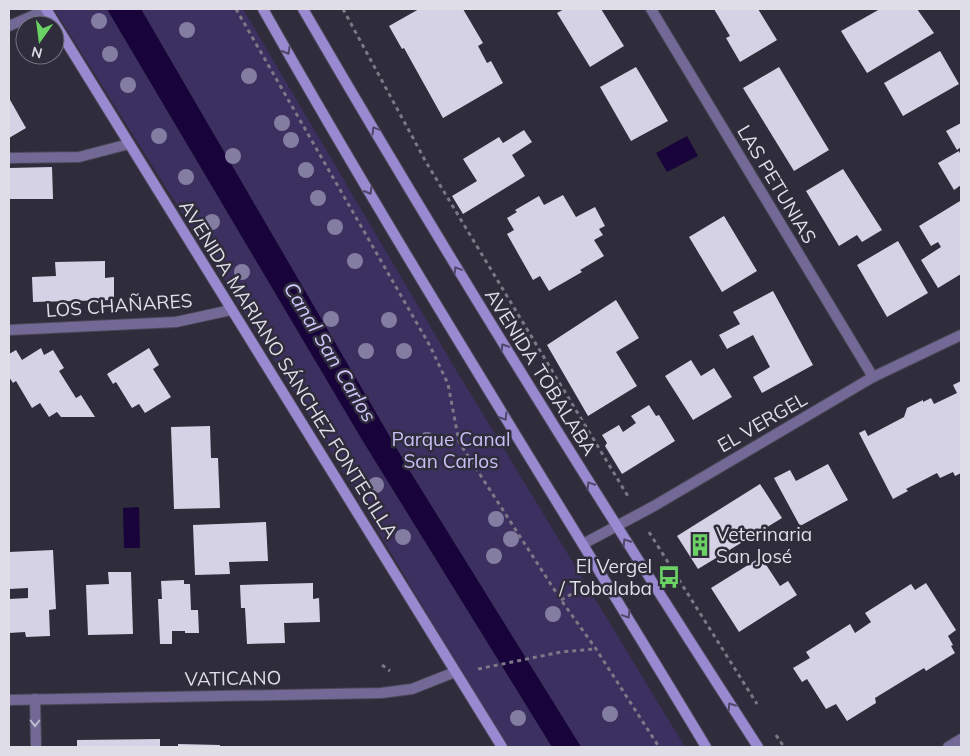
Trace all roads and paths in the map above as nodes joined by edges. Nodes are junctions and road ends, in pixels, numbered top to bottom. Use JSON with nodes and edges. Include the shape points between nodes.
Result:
{"nodes":[{"id":1,"x":46,"y":9,"type":"edge"},
{"id":2,"x":236,"y":9,"type":"edge"},
{"id":3,"x":262,"y":9,"type":"edge"},
{"id":4,"x":343,"y":9,"type":"edge"},
{"id":5,"x":651,"y":9,"type":"edge"},
{"id":6,"x":306,"y":10,"type":"edge"},
{"id":7,"x":9,"y":26,"type":"edge"},
{"id":8,"x":129,"y":144,"type":"junction"},
{"id":9,"x":9,"y":158,"type":"edge"},
{"id":10,"x":231,"y":310,"type":"junction"},
{"id":11,"x":9,"y":330,"type":"edge"},
{"id":12,"x":961,"y":335,"type":"edge"},
{"id":13,"x":873,"y":377,"type":"junction"},
{"id":14,"x":639,"y":514,"type":"junction"},
{"id":15,"x":616,"y":526,"type":"junction"},
{"id":16,"x":583,"y":544,"type":"junction"},
{"id":17,"x":603,"y":576,"type":"junction"},
{"id":18,"x":561,"y":600,"type":"junction"},
{"id":19,"x":596,"y":649,"type":"junction"},
{"id":20,"x":479,"y":669,"type":"dead end"},
{"id":21,"x":455,"y":672,"type":"junction"},
{"id":22,"x":9,"y":700,"type":"edge"},
{"id":23,"x":35,"y":700,"type":"junction"},
{"id":24,"x":758,"y":705,"type":"dead end"},
{"id":25,"x":774,"y":730,"type":"dead end"},
{"id":26,"x":961,"y":739,"type":"edge"},
{"id":27,"x":36,"y":747,"type":"edge"},
{"id":28,"x":502,"y":747,"type":"edge"},
{"id":29,"x":658,"y":747,"type":"edge"},
{"id":30,"x":706,"y":747,"type":"edge"},
{"id":31,"x":758,"y":747,"type":"edge"},
{"id":32,"x":784,"y":747,"type":"edge"},
{"id":33,"x":948,"y":747,"type":"edge"}],
"edges":[{"from":1,"to":7,"type":"street"},
{"from":1,"to":8,"type":"main road","name":"AVENIDA MARIANO SÁNCHEZ FONTECILLA"},
{"from":2,"to":18,"type":"path","via":[[430,346],[448,384],[459,442]]},
{"from":3,"to":16,"type":"main road","one_way":true,"via":[[451,330]]},
{"from":4,"to":14,"type":"path","via":[[426,162]]},
{"from":5,"to":13,"type":"street","name":"LAS PETUNIAS"},
{"from":15,"to":6,"type":"main road","name":"AVENIDA TOBALABA","one_way":true,"via":[[482,312]]},
{"from":8,"to":9,"type":"street","via":[[80,157]]},
{"from":8,"to":10,"type":"main road","name":"AVENIDA MARIANO SÁNCHEZ FONTECILLA"},
{"from":10,"to":11,"type":"street","name":"LOS CHAÑARES","via":[[176,322]]},
{"from":10,"to":21,"type":"main road","name":"AVENIDA MARIANO SÁNCHEZ FONTECILLA"},
{"from":12,"to":13,"type":"street","name":"EL VERGEL"},
{"from":13,"to":14,"type":"street","name":"EL VERGEL"},
{"from":14,"to":15,"type":"street","name":"EL VERGEL"},
{"from":14,"to":24,"type":"path"},
{"from":15,"to":16,"type":"street","name":"EL VERGEL"},
{"from":31,"to":15,"type":"main road","name":"AVENIDA TOBALABA","one_way":true},
{"from":16,"to":17,"type":"main road"},
{"from":17,"to":18,"type":"path"},
{"from":17,"to":30,"type":"main road","one_way":true},
{"from":18,"to":19,"type":"path"},
{"from":19,"to":20,"type":"path","via":[[561,652]]},
{"from":19,"to":29,"type":"path"},
{"from":21,"to":23,"type":"street","name":"VATICANO","via":[[412,689],[381,692]]},
{"from":21,"to":28,"type":"main road","name":"AVENIDA MARIANO SÁNCHEZ FONTECILLA"},
{"from":22,"to":23,"type":"street","name":"VATICANO"},
{"from":23,"to":27,"type":"street","one_way":true},
{"from":25,"to":32,"type":"path"},
{"from":26,"to":33,"type":"street"}]}
